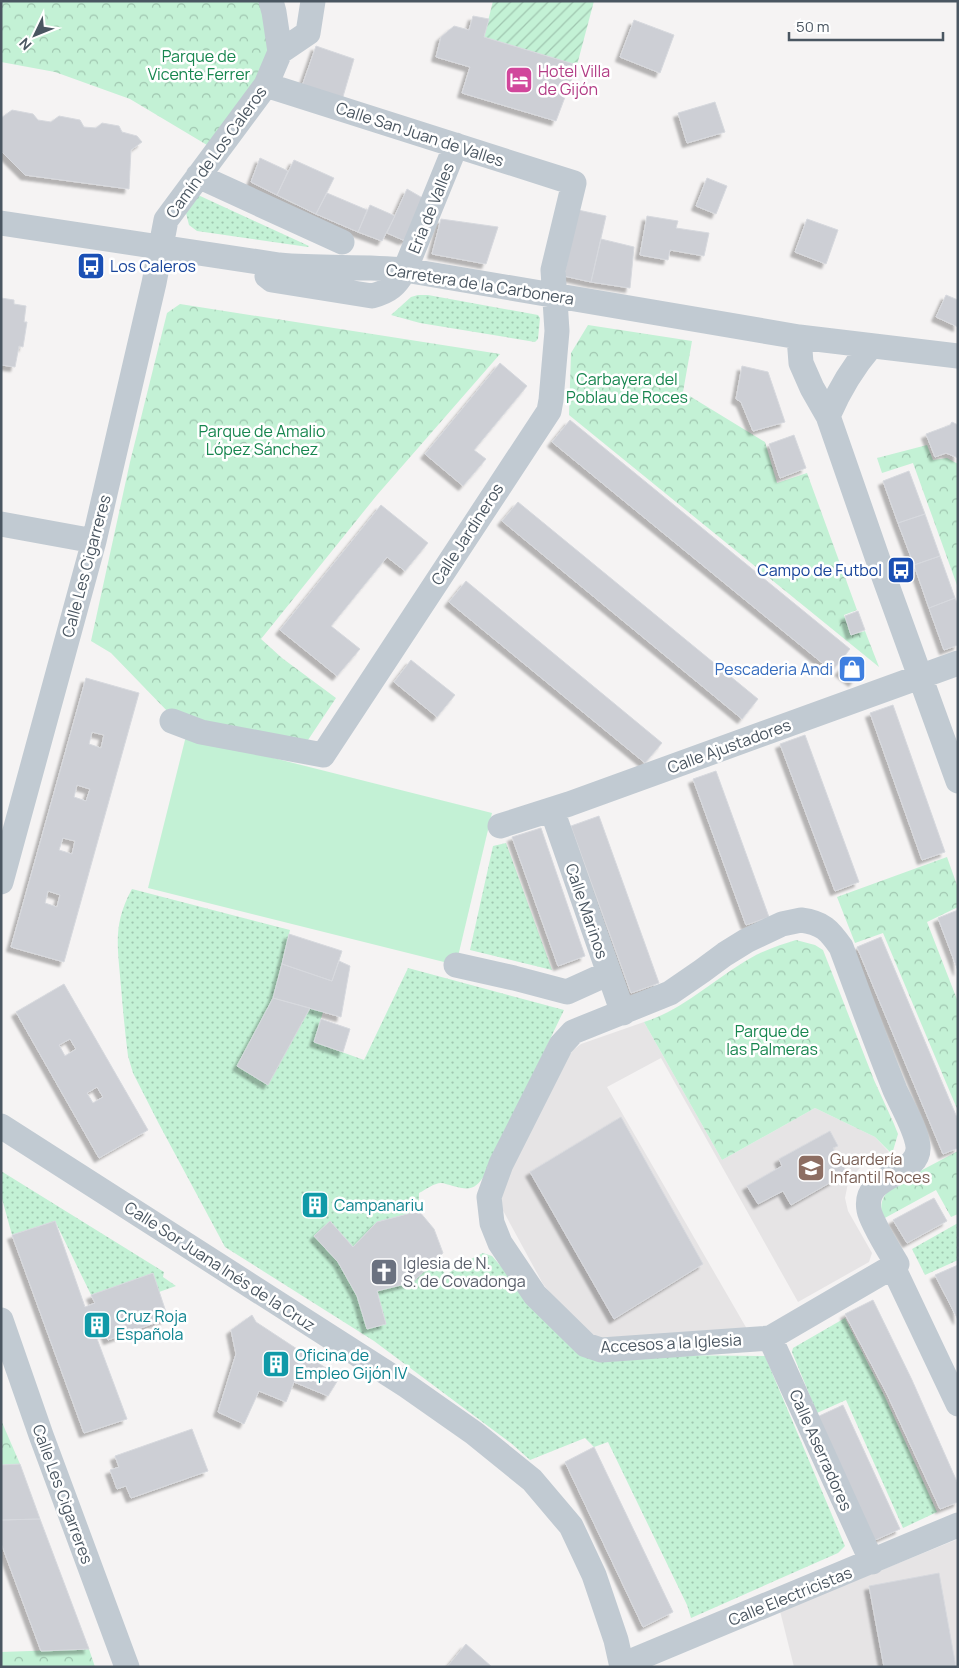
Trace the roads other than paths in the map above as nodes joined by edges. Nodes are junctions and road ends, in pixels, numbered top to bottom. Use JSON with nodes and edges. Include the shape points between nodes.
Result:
{"nodes":[{"id":1,"x":271,"y":1,"type":"edge"},
{"id":2,"x":313,"y":1,"type":"edge"},
{"id":3,"x":280,"y":52,"type":"junction"},
{"id":4,"x":266,"y":85,"type":"junction"},
{"id":5,"x":456,"y":145,"type":"junction"},
{"id":6,"x":198,"y":176,"type":"junction"},
{"id":7,"x":574,"y":183,"type":"joint"},
{"id":8,"x":1,"y":223,"type":"edge"},
{"id":9,"x":342,"y":242,"type":"dead end"},
{"id":10,"x":161,"y":247,"type":"junction"},
{"id":11,"x":405,"y":270,"type":"junction"},
{"id":12,"x":554,"y":295,"type":"junction"},
{"id":13,"x":800,"y":338,"type":"junction"},
{"id":14,"x":886,"y":341,"type":"junction"},
{"id":15,"x":958,"y":356,"type":"edge"},
{"id":16,"x":828,"y":416,"type":"junction"},
{"id":17,"x":1,"y":524,"type":"edge"},
{"id":18,"x":94,"y":541,"type":"junction"},
{"id":19,"x":958,"y":663,"type":"edge"},
{"id":20,"x":921,"y":678,"type":"junction"},
{"id":21,"x":172,"y":721,"type":"dead end"},
{"id":22,"x":958,"y":781,"type":"edge"},
{"id":23,"x":552,"y":810,"type":"junction"},
{"id":24,"x":500,"y":826,"type":"dead end"},
{"id":25,"x":1,"y":882,"type":"edge"},
{"id":26,"x":456,"y":965,"type":"dead end"},
{"id":27,"x":609,"y":973,"type":"junction"},
{"id":28,"x":577,"y":988,"type":"junction"},
{"id":29,"x":623,"y":1013,"type":"junction"},
{"id":30,"x":592,"y":1025,"type":"junction"},
{"id":31,"x":1,"y":1126,"type":"edge"},
{"id":32,"x":893,"y":1267,"type":"junction"},
{"id":33,"x":1,"y":1320,"type":"edge"},
{"id":34,"x":770,"y":1338,"type":"junction"},
{"id":35,"x":958,"y":1404,"type":"edge"},
{"id":36,"x":958,"y":1525,"type":"edge"},
{"id":37,"x":872,"y":1562,"type":"junction"},
{"id":38,"x":622,"y":1666,"type":"edge"},
{"id":39,"x":127,"y":1667,"type":"edge"}],
"edges":[{"from":1,"to":3,"type":"street"},
{"from":2,"to":3,"type":"street","via":[[308,33]]},
{"from":3,"to":4,"type":"street","name":"Camín de Los Caleros"},
{"from":4,"to":5,"type":"street","name":"Calle San Juan de Valles"},
{"from":4,"to":6,"type":"street","name":"Camín de Los Caleros"},
{"from":5,"to":7,"type":"street","name":"Calle San Juan de Valles"},
{"from":5,"to":11,"type":"street","name":"Eria de Valles"},
{"from":6,"to":9,"type":"street"},
{"from":6,"to":10,"type":"street","name":"Camín de Los Caleros","via":[[166,220]]},
{"from":7,"to":12,"type":"street","name":"Calle Jardineros","via":[[553,270]]},
{"from":8,"to":10,"type":"street"},
{"from":10,"to":11,"type":"street","name":"Eria de Valles","via":[[247,260],[272,280],[372,296],[386,292]]},
{"from":10,"to":18,"type":"street","name":"Calle Les Cigarreres"},
{"from":11,"to":12,"type":"street","name":"Carretera de la Carbonera"},
{"from":12,"to":13,"type":"street","name":"Carretera de la Carbonera"},
{"from":12,"to":21,"type":"street","name":"Calle Jardineros","via":[[557,331],[549,410],[323,755],[201,732]]},
{"from":13,"to":14,"type":"street","name":"Carretera de la Carbonera"},
{"from":13,"to":16,"type":"street","via":[[801,363]]},
{"from":14,"to":15,"type":"street","name":"Carretera de la Carbonera"},
{"from":14,"to":16,"type":"street","via":[[850,373]]},
{"from":16,"to":20,"type":"street"},
{"from":17,"to":18,"type":"street"},
{"from":18,"to":25,"type":"street","name":"Calle Les Cigarreres"},
{"from":19,"to":20,"type":"street","name":"Calle Ajustadores"},
{"from":20,"to":22,"type":"street"},
{"from":20,"to":23,"type":"street","name":"Calle Ajustadores"},
{"from":23,"to":24,"type":"street","name":"Calle Ajustadores"},
{"from":23,"to":27,"type":"street","name":"Calle Marinos"},
{"from":26,"to":28,"type":"street","via":[[567,992]]},
{"from":27,"to":28,"type":"street"},
{"from":27,"to":29,"type":"street","name":"Calle Marinos"},
{"from":28,"to":30,"type":"street"},
{"from":29,"to":30,"type":"street","name":"Accesos a la Iglesia"},
{"from":29,"to":32,"type":"street","name":"Accesos a la Iglesia","via":[[670,993],[732,949],[782,924],[801,920],[830,931],[841,948],[918,1146],[917,1156],[909,1166],[881,1181],[868,1199],[869,1212],[897,1264]]},
{"from":30,"to":34,"type":"street","name":"Accesos a la Iglesia","via":[[573,1032],[561,1045],[501,1164],[489,1197],[492,1224],[500,1243],[535,1295],[586,1345],[601,1350]]},
{"from":31,"to":38,"type":"street","name":"Calle Sor Juana Inés de la Cruz","via":[[407,1386],[474,1433],[532,1480],[570,1526],[594,1575]]},
{"from":32,"to":34,"type":"street"},
{"from":32,"to":35,"type":"street"},
{"from":33,"to":39,"type":"street","name":"Calle Les Cigarreres"},
{"from":34,"to":37,"type":"street","name":"Calle Aserradores"},
{"from":36,"to":37,"type":"street","name":"Calle Electricistas"},
{"from":37,"to":38,"type":"street","name":"Calle Electricistas"}]}
